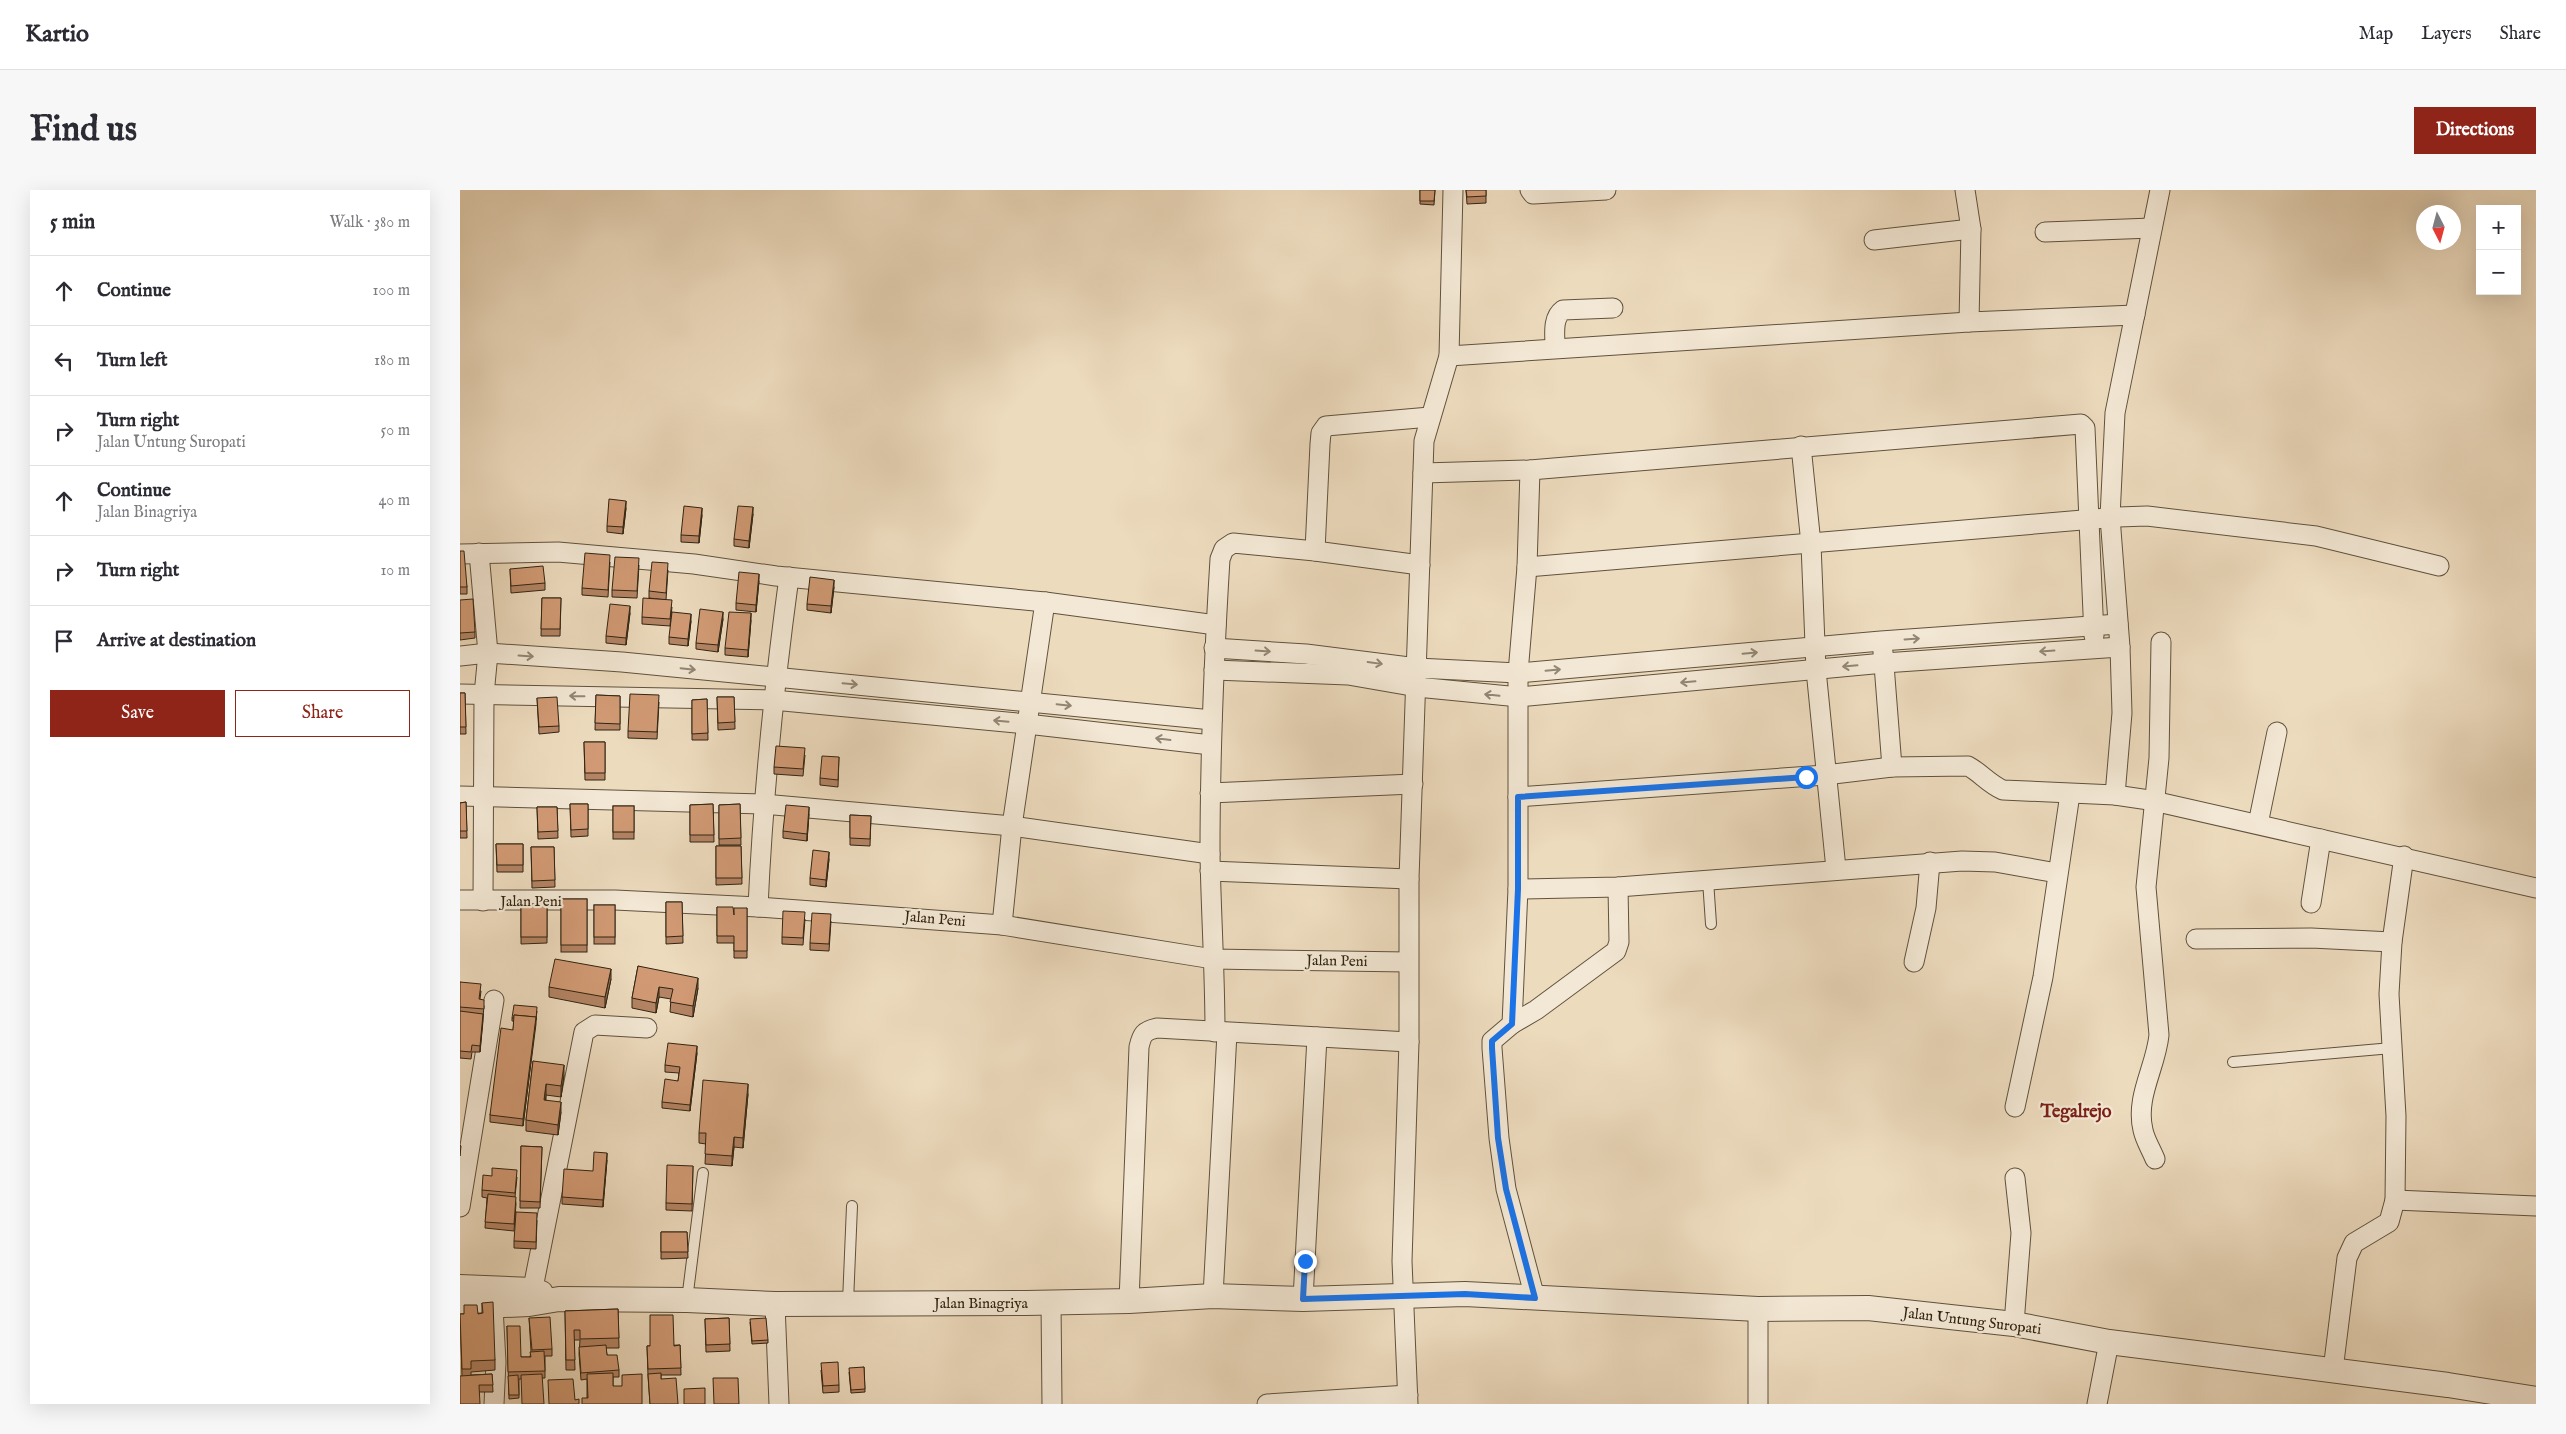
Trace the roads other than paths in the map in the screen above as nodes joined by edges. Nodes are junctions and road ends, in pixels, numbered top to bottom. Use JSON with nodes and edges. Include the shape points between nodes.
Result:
{"nodes":[{"id":1,"x":1453,"y":190,"type":"edge"},
{"id":2,"x":1530,"y":190,"type":"edge"},
{"id":3,"x":1606,"y":190,"type":"edge"},
{"id":4,"x":1965,"y":190,"type":"edge"},
{"id":5,"x":2160,"y":190,"type":"edge"},
{"id":6,"x":2152,"y":228,"type":"junction"},
{"id":7,"x":1971,"y":229,"type":"junction"},
{"id":8,"x":2045,"y":232,"type":"dead end"},
{"id":9,"x":1874,"y":240,"type":"dead end"},
{"id":10,"x":1613,"y":308,"type":"dead end"},
{"id":11,"x":2135,"y":315,"type":"junction"},
{"id":12,"x":1969,"y":322,"type":"junction"},
{"id":13,"x":1556,"y":347,"type":"junction"},
{"id":14,"x":1449,"y":356,"type":"junction"},
{"id":15,"x":1430,"y":417,"type":"junction"},
{"id":16,"x":1802,"y":446,"type":"junction"},
{"id":17,"x":1530,"y":470,"type":"junction"},
{"id":18,"x":1423,"y":473,"type":"junction"},
{"id":19,"x":2114,"y":517,"type":"junction"},
{"id":20,"x":2089,"y":519,"type":"junction"},
{"id":21,"x":1811,"y":544,"type":"junction"},
{"id":22,"x":1315,"y":551,"type":"junction"},
{"id":23,"x":479,"y":553,"type":"junction"},
{"id":24,"x":460,"y":554,"type":"edge"},
{"id":25,"x":1420,"y":565,"type":"junction"},
{"id":26,"x":2439,"y":566,"type":"dead end"},
{"id":27,"x":1527,"y":567,"type":"junction"},
{"id":28,"x":788,"y":577,"type":"junction"},
{"id":29,"x":1045,"y":602,"type":"junction"},
{"id":30,"x":1216,"y":624,"type":"junction"},
{"id":31,"x":2118,"y":624,"type":"junction"},
{"id":32,"x":2093,"y":625,"type":"junction"},
{"id":33,"x":1882,"y":641,"type":"junction"},
{"id":34,"x":2161,"y":642,"type":"dead end"},
{"id":35,"x":2120,"y":647,"type":"junction"},
{"id":36,"x":1214,"y":648,"type":"junction"},
{"id":37,"x":1815,"y":648,"type":"junction"},
{"id":38,"x":2096,"y":648,"type":"junction"},
{"id":39,"x":488,"y":653,"type":"junction"},
{"id":40,"x":460,"y":656,"type":"edge"},
{"id":41,"x":1884,"y":663,"type":"junction"},
{"id":42,"x":1348,"y":667,"type":"junction"},
{"id":43,"x":1417,"y":668,"type":"junction"},
{"id":44,"x":1214,"y":670,"type":"junction"},
{"id":45,"x":1816,"y":670,"type":"junction"},
{"id":46,"x":1518,"y":673,"type":"junction"},
{"id":47,"x":775,"y":678,"type":"junction"},
{"id":48,"x":1417,"y":687,"type":"junction"},
{"id":49,"x":460,"y":694,"type":"edge"},
{"id":50,"x":484,"y":695,"type":"junction"},
{"id":51,"x":1519,"y":698,"type":"junction"},
{"id":52,"x":773,"y":700,"type":"junction"},
{"id":53,"x":1030,"y":701,"type":"junction"},
{"id":54,"x":1212,"y":720,"type":"junction"},
{"id":55,"x":1027,"y":724,"type":"junction"},
{"id":56,"x":2277,"y":732,"type":"dead end"},
{"id":57,"x":1211,"y":745,"type":"junction"},
{"id":58,"x":1892,"y":767,"type":"junction"},
{"id":59,"x":1825,"y":775,"type":"junction"},
{"id":60,"x":1413,"y":784,"type":"junction"},
{"id":61,"x":1210,"y":793,"type":"junction"},
{"id":62,"x":2070,"y":794,"type":"junction"},
{"id":63,"x":460,"y":796,"type":"edge"},
{"id":64,"x":484,"y":796,"type":"junction"},
{"id":65,"x":2120,"y":796,"type":"junction"},
{"id":66,"x":1518,"y":797,"type":"junction"},
{"id":67,"x":2152,"y":801,"type":"junction"},
{"id":68,"x":763,"y":804,"type":"junction"},
{"id":69,"x":2258,"y":824,"type":"junction"},
{"id":70,"x":1012,"y":826,"type":"junction"},
{"id":71,"x":2321,"y":839,"type":"junction"},
{"id":72,"x":2404,"y":856,"type":"junction"},
{"id":73,"x":1210,"y":862,"type":"junction"},
{"id":74,"x":1930,"y":862,"type":"junction"},
{"id":75,"x":1836,"y":869,"type":"junction"},
{"id":76,"x":2057,"y":873,"type":"junction"},
{"id":77,"x":1409,"y":879,"type":"junction"},
{"id":78,"x":1708,"y":880,"type":"junction"},
{"id":79,"x":1618,"y":887,"type":"junction"},
{"id":80,"x":2536,"y":888,"type":"edge"},
{"id":81,"x":1518,"y":889,"type":"junction"},
{"id":82,"x":460,"y":900,"type":"edge"},
{"id":83,"x":483,"y":901,"type":"junction"},
{"id":84,"x":2311,"y":903,"type":"dead end"},
{"id":85,"x":758,"y":906,"type":"junction"},
{"id":86,"x":1711,"y":924,"type":"dead end"},
{"id":87,"x":1002,"y":925,"type":"junction"},
{"id":88,"x":2196,"y":939,"type":"dead end"},
{"id":89,"x":2392,"y":942,"type":"junction"},
{"id":90,"x":1213,"y":959,"type":"junction"},
{"id":91,"x":1408,"y":962,"type":"junction"},
{"id":92,"x":1914,"y":962,"type":"dead end"},
{"id":93,"x":494,"y":1000,"type":"dead end"},
{"id":94,"x":1512,"y":1024,"type":"junction"},
{"id":95,"x":647,"y":1028,"type":"dead end"},
{"id":96,"x":1221,"y":1032,"type":"junction"},
{"id":97,"x":1316,"y":1037,"type":"junction"},
{"id":98,"x":1408,"y":1042,"type":"junction"},
{"id":99,"x":2392,"y":1048,"type":"junction"},
{"id":100,"x":2233,"y":1062,"type":"dead end"},
{"id":101,"x":2015,"y":1107,"type":"dead end"},
{"id":102,"x":2155,"y":1158,"type":"dead end"},
{"id":103,"x":703,"y":1173,"type":"dead end"},
{"id":104,"x":2015,"y":1178,"type":"dead end"},
{"id":105,"x":2395,"y":1200,"type":"junction"},
{"id":106,"x":852,"y":1206,"type":"dead end"},
{"id":107,"x":2536,"y":1206,"type":"edge"},
{"id":108,"x":460,"y":1207,"type":"edge"},
{"id":109,"x":460,"y":1287,"type":"edge"},
{"id":110,"x":1213,"y":1296,"type":"junction"},
{"id":111,"x":1403,"y":1296,"type":"junction"},
{"id":112,"x":531,"y":1297,"type":"junction"},
{"id":113,"x":1535,"y":1298,"type":"junction"},
{"id":114,"x":1303,"y":1299,"type":"junction"},
{"id":115,"x":687,"y":1300,"type":"junction"},
{"id":116,"x":1129,"y":1301,"type":"junction"},
{"id":117,"x":848,"y":1302,"type":"junction"},
{"id":118,"x":1051,"y":1302,"type":"junction"},
{"id":119,"x":775,"y":1304,"type":"junction"},
{"id":120,"x":460,"y":1307,"type":"edge"},
{"id":121,"x":493,"y":1307,"type":"junction"},
{"id":122,"x":1758,"y":1309,"type":"junction"},
{"id":123,"x":2014,"y":1324,"type":"junction"},
{"id":124,"x":2109,"y":1342,"type":"junction"},
{"id":125,"x":2333,"y":1370,"type":"junction"},
{"id":126,"x":2536,"y":1399,"type":"edge"},
{"id":127,"x":1408,"y":1400,"type":"edge"},
{"id":128,"x":494,"y":1404,"type":"edge"},
{"id":129,"x":779,"y":1404,"type":"edge"},
{"id":130,"x":1052,"y":1404,"type":"edge"},
{"id":131,"x":1267,"y":1404,"type":"edge"},
{"id":132,"x":1758,"y":1404,"type":"edge"},
{"id":133,"x":2098,"y":1404,"type":"edge"}],
"edges":[{"from":1,"to":14,"type":"street"},
{"from":2,"to":3,"type":"street","via":[[1533,194]]},
{"from":4,"to":7,"type":"street"},
{"from":5,"to":6,"type":"street"},
{"from":6,"to":8,"type":"street"},
{"from":6,"to":11,"type":"street"},
{"from":7,"to":9,"type":"street"},
{"from":7,"to":12,"type":"street"},
{"from":10,"to":13,"type":"street","via":[[1563,310],[1555,323]]},
{"from":11,"to":12,"type":"street"},
{"from":11,"to":19,"type":"street","via":[[2115,413]]},
{"from":12,"to":13,"type":"street"},
{"from":13,"to":14,"type":"street"},
{"from":14,"to":15,"type":"street"},
{"from":15,"to":18,"type":"street","via":[[1424,442]]},
{"from":15,"to":22,"type":"street","via":[[1326,426],[1321,433],[1320,444]]},
{"from":16,"to":17,"type":"street"},
{"from":16,"to":20,"type":"street","via":[[2081,424],[2085,428]]},
{"from":16,"to":21,"type":"street"},
{"from":17,"to":18,"type":"street"},
{"from":17,"to":27,"type":"street"},
{"from":18,"to":25,"type":"street"},
{"from":19,"to":20,"type":"street"},
{"from":19,"to":26,"type":"street","via":[[2147,516],[2316,536]]},
{"from":19,"to":31,"type":"street"},
{"from":20,"to":21,"type":"street"},
{"from":20,"to":32,"type":"street"},
{"from":21,"to":27,"type":"street"},
{"from":21,"to":37,"type":"street"},
{"from":22,"to":25,"type":"street"},
{"from":22,"to":30,"type":"street","via":[[1233,543],[1224,549],[1220,559]]},
{"from":23,"to":24,"type":"street"},
{"from":23,"to":28,"type":"street","via":[[558,552],[694,564]]},
{"from":23,"to":39,"type":"street"},
{"from":25,"to":43,"type":"street"},
{"from":27,"to":46,"type":"street"},
{"from":28,"to":29,"type":"street"},
{"from":28,"to":47,"type":"street"},
{"from":29,"to":30,"type":"street"},
{"from":29,"to":53,"type":"street"},
{"from":30,"to":36,"type":"street"},
{"from":31,"to":32,"type":"street"},
{"from":31,"to":35,"type":"street"},
{"from":33,"to":32,"type":"street","one_way":true},
{"from":32,"to":38,"type":"street"},
{"from":33,"to":37,"type":"street"},
{"from":33,"to":41,"type":"street"},
{"from":34,"to":67,"type":"street","via":[[2161,719]]},
{"from":35,"to":38,"type":"street"},
{"from":35,"to":65,"type":"street"},
{"from":36,"to":42,"type":"street","one_way":true},
{"from":36,"to":44,"type":"street"},
{"from":37,"to":45,"type":"street"},
{"from":46,"to":37,"type":"street","one_way":true},
{"from":38,"to":41,"type":"street","one_way":true},
{"from":39,"to":40,"type":"street"},
{"from":39,"to":47,"type":"street","one_way":true,"via":[[622,662]]},
{"from":39,"to":50,"type":"street"},
{"from":41,"to":45,"type":"street","one_way":true},
{"from":41,"to":58,"type":"street"},
{"from":42,"to":43,"type":"street","one_way":true},
{"from":42,"to":44,"type":"street"},
{"from":42,"to":48,"type":"street"},
{"from":43,"to":46,"type":"street"},
{"from":43,"to":48,"type":"street"},
{"from":44,"to":54,"type":"street"},
{"from":45,"to":51,"type":"street","one_way":true},
{"from":45,"to":59,"type":"street"},
{"from":46,"to":51,"type":"street"},
{"from":47,"to":52,"type":"street"},
{"from":47,"to":53,"type":"street","one_way":true},
{"from":51,"to":48,"type":"street","one_way":true},
{"from":48,"to":60,"type":"street"},
{"from":49,"to":50,"type":"street"},
{"from":52,"to":50,"type":"street","one_way":true},
{"from":50,"to":64,"type":"street"},
{"from":51,"to":66,"type":"street"},
{"from":55,"to":52,"type":"street","one_way":true},
{"from":52,"to":68,"type":"street"},
{"from":53,"to":54,"type":"street","one_way":true},
{"from":53,"to":55,"type":"street"},
{"from":54,"to":57,"type":"street"},
{"from":57,"to":55,"type":"street","one_way":true},
{"from":55,"to":70,"type":"street"},
{"from":56,"to":69,"type":"street"},
{"from":57,"to":61,"type":"street"},
{"from":58,"to":59,"type":"street"},
{"from":58,"to":62,"type":"street","via":[[1968,766],[2003,790]]},
{"from":59,"to":66,"type":"street"},
{"from":59,"to":75,"type":"street"},
{"from":60,"to":61,"type":"street"},
{"from":60,"to":77,"type":"street"},
{"from":61,"to":73,"type":"street"},
{"from":62,"to":65,"type":"street"},
{"from":62,"to":76,"type":"street"},
{"from":63,"to":64,"type":"street"},
{"from":64,"to":68,"type":"street"},
{"from":64,"to":83,"type":"street"},
{"from":65,"to":67,"type":"street"},
{"from":66,"to":81,"type":"street"},
{"from":67,"to":69,"type":"street"},
{"from":67,"to":102,"type":"street","via":[[2146,887],[2160,1036],[2157,1056],[2141,1101],[2141,1115],[2143,1131]]},
{"from":68,"to":70,"type":"street"},
{"from":68,"to":85,"type":"street"},
{"from":69,"to":71,"type":"street"},
{"from":70,"to":73,"type":"street"},
{"from":70,"to":87,"type":"street"},
{"from":71,"to":72,"type":"street"},
{"from":71,"to":84,"type":"street"},
{"from":72,"to":80,"type":"street"},
{"from":72,"to":89,"type":"street"},
{"from":73,"to":77,"type":"street"},
{"from":73,"to":90,"type":"street"},
{"from":74,"to":75,"type":"street"},
{"from":74,"to":76,"type":"street","via":[[1995,862]]},
{"from":74,"to":92,"type":"street","via":[[1926,908]]},
{"from":75,"to":78,"type":"street"},
{"from":76,"to":101,"type":"street","via":[[2043,977]]},
{"from":77,"to":91,"type":"street"},
{"from":78,"to":79,"type":"street"},
{"from":78,"to":86,"type":"lane"},
{"from":79,"to":81,"type":"street"},
{"from":79,"to":94,"type":"street","via":[[1619,942],[1616,951]]},
{"from":81,"to":94,"type":"street"},
{"from":82,"to":83,"type":"street","name":"Jalan Peni"},
{"from":83,"to":85,"type":"street","name":"Jalan Peni","via":[[615,900]]},
{"from":85,"to":87,"type":"street","name":"Jalan Peni"},
{"from":87,"to":90,"type":"street","name":"Jalan Peni"},
{"from":88,"to":89,"type":"street","via":[[2312,938]]},
{"from":89,"to":99,"type":"street","via":[[2388,994]]},
{"from":90,"to":91,"type":"street","name":"Jalan Peni"},
{"from":90,"to":96,"type":"street"},
{"from":91,"to":98,"type":"street"},
{"from":93,"to":108,"type":"street"},
{"from":94,"to":113,"type":"street","via":[[1492,1041],[1498,1138],[1506,1189]]},
{"from":95,"to":112,"type":"street","via":[[595,1025],[584,1032]]},
{"from":96,"to":97,"type":"street"},
{"from":96,"to":110,"type":"street"},
{"from":96,"to":116,"type":"street","via":[[1157,1028],[1146,1030],[1142,1035]]},
{"from":97,"to":98,"type":"street"},
{"from":97,"to":114,"type":"street"},
{"from":98,"to":111,"type":"street"},
{"from":99,"to":100,"type":"lane"},
{"from":99,"to":105,"type":"street","via":[[2396,1116]]},
{"from":103,"to":115,"type":"lane"},
{"from":104,"to":123,"type":"street","via":[[2021,1233]]},
{"from":105,"to":107,"type":"street"},
{"from":105,"to":125,"type":"street","via":[[2389,1222],[2354,1243],[2347,1258]]},
{"from":106,"to":117,"type":"lane"},
{"from":109,"to":112,"type":"street","name":"Jalan Binagriya"},
{"from":110,"to":114,"type":"street","name":"Jalan Binagriya"},
{"from":110,"to":116,"type":"street","name":"Jalan Binagriya"},
{"from":111,"to":113,"type":"street","name":"Jalan Untung Suropati","via":[[1465,1294]]},
{"from":111,"to":114,"type":"street","name":"Jalan Binagriya"},
{"from":111,"to":127,"type":"street"},
{"from":112,"to":115,"type":"street","name":"Jalan Binagriya"},
{"from":112,"to":121,"type":"street","name":"Jalan Binagriya"},
{"from":113,"to":122,"type":"street","name":"Jalan Untung Suropati"},
{"from":115,"to":119,"type":"street","name":"Jalan Binagriya"},
{"from":116,"to":118,"type":"street","name":"Jalan Binagriya"},
{"from":117,"to":118,"type":"street","name":"Jalan Binagriya"},
{"from":117,"to":119,"type":"street","name":"Jalan Binagriya"},
{"from":118,"to":130,"type":"street"},
{"from":119,"to":129,"type":"street"},
{"from":120,"to":121,"type":"street","name":"Jalan Binagriya"},
{"from":121,"to":128,"type":"street"},
{"from":122,"to":123,"type":"street","name":"Jalan Untung Suropati","via":[[1868,1308]]},
{"from":122,"to":132,"type":"street"},
{"from":123,"to":124,"type":"street","name":"Jalan Untung Suropati"},
{"from":124,"to":125,"type":"street","name":"Jalan Untung Suropati"},
{"from":124,"to":133,"type":"street"},
{"from":125,"to":126,"type":"street","name":"Jalan Untung Suropati"},
{"from":127,"to":131,"type":"street"}]}
